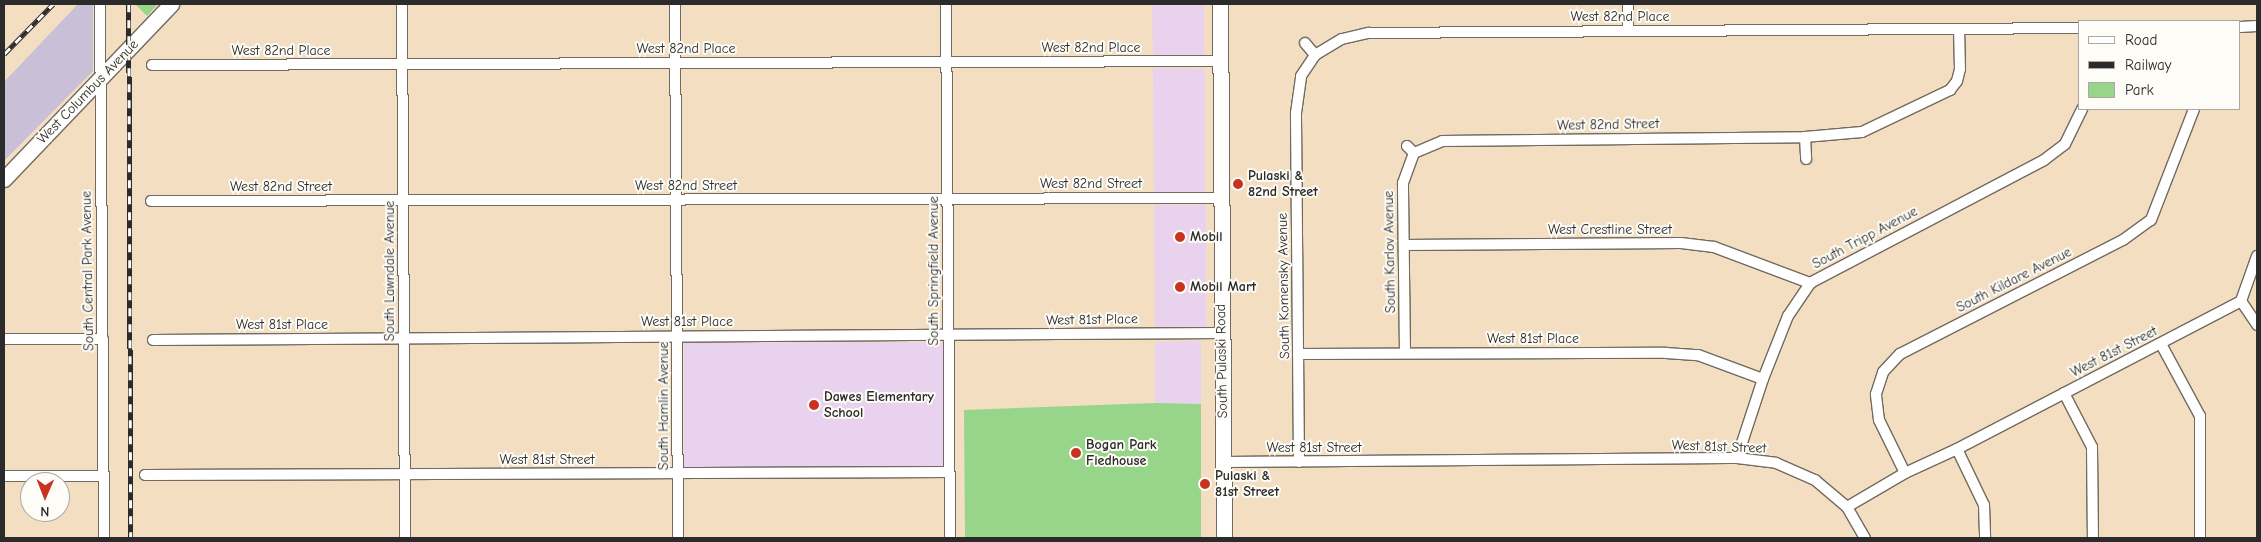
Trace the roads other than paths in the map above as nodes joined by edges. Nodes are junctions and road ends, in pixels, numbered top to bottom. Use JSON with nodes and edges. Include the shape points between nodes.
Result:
{"nodes":[{"id":1,"x":100,"y":4,"type":"edge"},
{"id":2,"x":171,"y":4,"type":"edge"},
{"id":3,"x":402,"y":4,"type":"edge"},
{"id":4,"x":675,"y":4,"type":"edge"},
{"id":5,"x":946,"y":4,"type":"edge"},
{"id":6,"x":1220,"y":4,"type":"edge"},
{"id":7,"x":1628,"y":4,"type":"edge"},
{"id":8,"x":2257,"y":26,"type":"edge"},
{"id":9,"x":2241,"y":27,"type":"edge"},
{"id":10,"x":2078,"y":28,"type":"edge"},
{"id":11,"x":1959,"y":29,"type":"junction"},
{"id":12,"x":1628,"y":30,"type":"junction"},
{"id":13,"x":1305,"y":43,"type":"dead end"},
{"id":14,"x":1315,"y":55,"type":"junction"},
{"id":15,"x":1220,"y":61,"type":"junction"},
{"id":16,"x":946,"y":62,"type":"junction"},
{"id":17,"x":675,"y":63,"type":"junction"},
{"id":18,"x":152,"y":65,"type":"dead end"},
{"id":19,"x":402,"y":65,"type":"junction"},
{"id":20,"x":101,"y":79,"type":"junction"},
{"id":21,"x":2081,"y":110,"type":"edge"},
{"id":22,"x":2194,"y":110,"type":"edge"},
{"id":23,"x":1805,"y":137,"type":"junction"},
{"id":24,"x":1411,"y":150,"type":"joint"},
{"id":25,"x":1806,"y":159,"type":"dead end"},
{"id":26,"x":4,"y":178,"type":"edge"},
{"id":27,"x":1221,"y":198,"type":"junction"},
{"id":28,"x":676,"y":199,"type":"junction"},
{"id":29,"x":947,"y":199,"type":"junction"},
{"id":30,"x":403,"y":200,"type":"junction"},
{"id":31,"x":151,"y":201,"type":"dead end"},
{"id":32,"x":1404,"y":245,"type":"junction"},
{"id":33,"x":2257,"y":256,"type":"edge"},
{"id":34,"x":1810,"y":283,"type":"junction"},
{"id":35,"x":2241,"y":301,"type":"junction"},
{"id":36,"x":2257,"y":324,"type":"edge"},
{"id":37,"x":1222,"y":333,"type":"junction"},
{"id":38,"x":677,"y":336,"type":"junction"},
{"id":39,"x":948,"y":336,"type":"junction"},
{"id":40,"x":404,"y":338,"type":"junction"},
{"id":41,"x":4,"y":339,"type":"edge"},
{"id":42,"x":103,"y":339,"type":"junction"},
{"id":43,"x":153,"y":340,"type":"dead end"},
{"id":44,"x":2161,"y":344,"type":"junction"},
{"id":45,"x":1405,"y":353,"type":"junction"},
{"id":46,"x":1298,"y":354,"type":"junction"},
{"id":47,"x":1763,"y":379,"type":"junction"},
{"id":48,"x":2064,"y":393,"type":"junction"},
{"id":49,"x":1957,"y":449,"type":"junction"},
{"id":50,"x":1737,"y":458,"type":"junction"},
{"id":51,"x":1224,"y":462,"type":"junction"},
{"id":52,"x":1299,"y":462,"type":"junction"},
{"id":53,"x":949,"y":472,"type":"junction"},
{"id":54,"x":678,"y":473,"type":"junction"},
{"id":55,"x":1905,"y":473,"type":"junction"},
{"id":56,"x":404,"y":474,"type":"junction"},
{"id":57,"x":145,"y":475,"type":"dead end"},
{"id":58,"x":4,"y":476,"type":"edge"},
{"id":59,"x":104,"y":476,"type":"junction"},
{"id":60,"x":1847,"y":507,"type":"junction"},
{"id":61,"x":104,"y":538,"type":"edge"},
{"id":62,"x":405,"y":538,"type":"edge"},
{"id":63,"x":678,"y":538,"type":"edge"},
{"id":64,"x":950,"y":538,"type":"edge"},
{"id":65,"x":1224,"y":538,"type":"edge"},
{"id":66,"x":1865,"y":538,"type":"edge"},
{"id":67,"x":1985,"y":538,"type":"edge"},
{"id":68,"x":2093,"y":538,"type":"edge"},
{"id":69,"x":2200,"y":538,"type":"edge"}],
"edges":[{"from":1,"to":20,"type":"street","name":"South Central Park Avenue"},
{"from":2,"to":20,"type":"main road","name":"West Columbus Avenue"},
{"from":3,"to":19,"type":"street","name":"South Lawndale Avenue"},
{"from":4,"to":17,"type":"street","name":"South Hamlin Avenue"},
{"from":5,"to":16,"type":"street","name":"South Springfield Avenue"},
{"from":6,"to":15,"type":"main road","name":"South Pulaski Road"},
{"from":7,"to":12,"type":"street"},
{"from":8,"to":9,"type":"street"},
{"from":10,"to":11,"type":"street","name":"West 82nd Place"},
{"from":11,"to":12,"type":"street","name":"West 82nd Place"},
{"from":11,"to":23,"type":"street","name":"West 82nd Street","via":[[1960,69],[1950,90],[1862,132]]},
{"from":12,"to":14,"type":"street","name":"West 82nd Place","via":[[1369,33],[1342,39]]},
{"from":13,"to":14,"type":"street"},
{"from":14,"to":46,"type":"street","name":"South Komensky Avenue","via":[[1301,76],[1296,113]]},
{"from":15,"to":16,"type":"street","name":"West 82nd Place"},
{"from":15,"to":27,"type":"main road","name":"South Pulaski Road"},
{"from":16,"to":17,"type":"street","name":"West 82nd Place"},
{"from":16,"to":29,"type":"street","name":"South Springfield Avenue"},
{"from":17,"to":19,"type":"street","name":"West 82nd Place"},
{"from":17,"to":28,"type":"street","name":"South Hamlin Avenue"},
{"from":18,"to":19,"type":"street","name":"West 82nd Place"},
{"from":19,"to":30,"type":"street","name":"South Lawndale Avenue"},
{"from":20,"to":26,"type":"main road","name":"West Columbus Avenue"},
{"from":20,"to":42,"type":"street","name":"South Central Park Avenue"},
{"from":21,"to":34,"type":"street","name":"South Tripp Avenue","via":[[2064,144],[2044,160]]},
{"from":22,"to":55,"type":"street","name":"South Kildare Avenue","via":[[2151,220],[2123,240],[1900,354],[1883,372],[1876,394],[1878,420]]},
{"from":23,"to":24,"type":"street","name":"West 82nd Street","via":[[1442,141]]},
{"from":23,"to":25,"type":"street"},
{"from":24,"to":32,"type":"street","name":"South Karlov Avenue","via":[[1403,183]]},
{"from":27,"to":29,"type":"street","name":"West 82nd Street"},
{"from":27,"to":37,"type":"main road","name":"South Pulaski Road"},
{"from":28,"to":29,"type":"street","name":"West 82nd Street"},
{"from":28,"to":30,"type":"street","name":"West 82nd Street"},
{"from":28,"to":38,"type":"street","name":"South Hamlin Avenue"},
{"from":29,"to":39,"type":"street","name":"South Springfield Avenue"},
{"from":30,"to":31,"type":"street","name":"West 82nd Street"},
{"from":30,"to":40,"type":"street","name":"South Lawndale Avenue"},
{"from":32,"to":34,"type":"street","name":"West Crestline Street","via":[[1682,244],[1714,247]]},
{"from":32,"to":45,"type":"street","name":"South Karlov Avenue"},
{"from":33,"to":35,"type":"street"},
{"from":34,"to":47,"type":"street","name":"South Tripp Avenue","via":[[1788,316]]},
{"from":35,"to":36,"type":"street"},
{"from":35,"to":44,"type":"street","name":"West 81st Street"},
{"from":37,"to":39,"type":"street","name":"West 81st Place"},
{"from":37,"to":51,"type":"main road","name":"South Pulaski Road"},
{"from":38,"to":39,"type":"street","name":"West 81st Place"},
{"from":38,"to":40,"type":"street","name":"West 81st Place"},
{"from":38,"to":54,"type":"street","name":"South Hamlin Avenue"},
{"from":39,"to":53,"type":"street","name":"South Springfield Avenue"},
{"from":40,"to":43,"type":"street","name":"West 81st Place"},
{"from":40,"to":56,"type":"street","name":"South Lawndale Avenue"},
{"from":41,"to":42,"type":"street"},
{"from":42,"to":59,"type":"street","name":"South Central Park Avenue"},
{"from":44,"to":48,"type":"street","name":"West 81st Street"},
{"from":44,"to":69,"type":"street","via":[[2200,416]]},
{"from":45,"to":46,"type":"street","name":"West 81st Place"},
{"from":45,"to":47,"type":"street","name":"West 81st Place","via":[[1666,352],[1698,355]]},
{"from":46,"to":52,"type":"street","name":"South Komensky Avenue"},
{"from":47,"to":50,"type":"street","name":"South Tripp Avenue"},
{"from":48,"to":49,"type":"street","name":"West 81st Street"},
{"from":48,"to":68,"type":"street","via":[[2092,448]]},
{"from":49,"to":55,"type":"street","name":"West 81st Street"},
{"from":49,"to":67,"type":"street","via":[[1984,505]]},
{"from":50,"to":52,"type":"street","name":"West 81st Street"},
{"from":50,"to":60,"type":"street","name":"West 81st Street","via":[[1776,463],[1797,470]]},
{"from":51,"to":52,"type":"street","name":"West 81st Street"},
{"from":51,"to":65,"type":"main road","name":"South Pulaski Road"},
{"from":53,"to":54,"type":"street","name":"West 81st Street"},
{"from":53,"to":64,"type":"street","name":"South Springfield Avenue"},
{"from":54,"to":56,"type":"street","name":"West 81st Street"},
{"from":54,"to":63,"type":"street","name":"South Hamlin Avenue"},
{"from":55,"to":60,"type":"street","name":"West 81st Street"},
{"from":56,"to":57,"type":"street","name":"West 81st Street"},
{"from":56,"to":62,"type":"street","name":"South Lawndale Avenue"},
{"from":58,"to":59,"type":"street"},
{"from":59,"to":61,"type":"street","name":"South Central Park Avenue"},
{"from":60,"to":66,"type":"street"}]}
